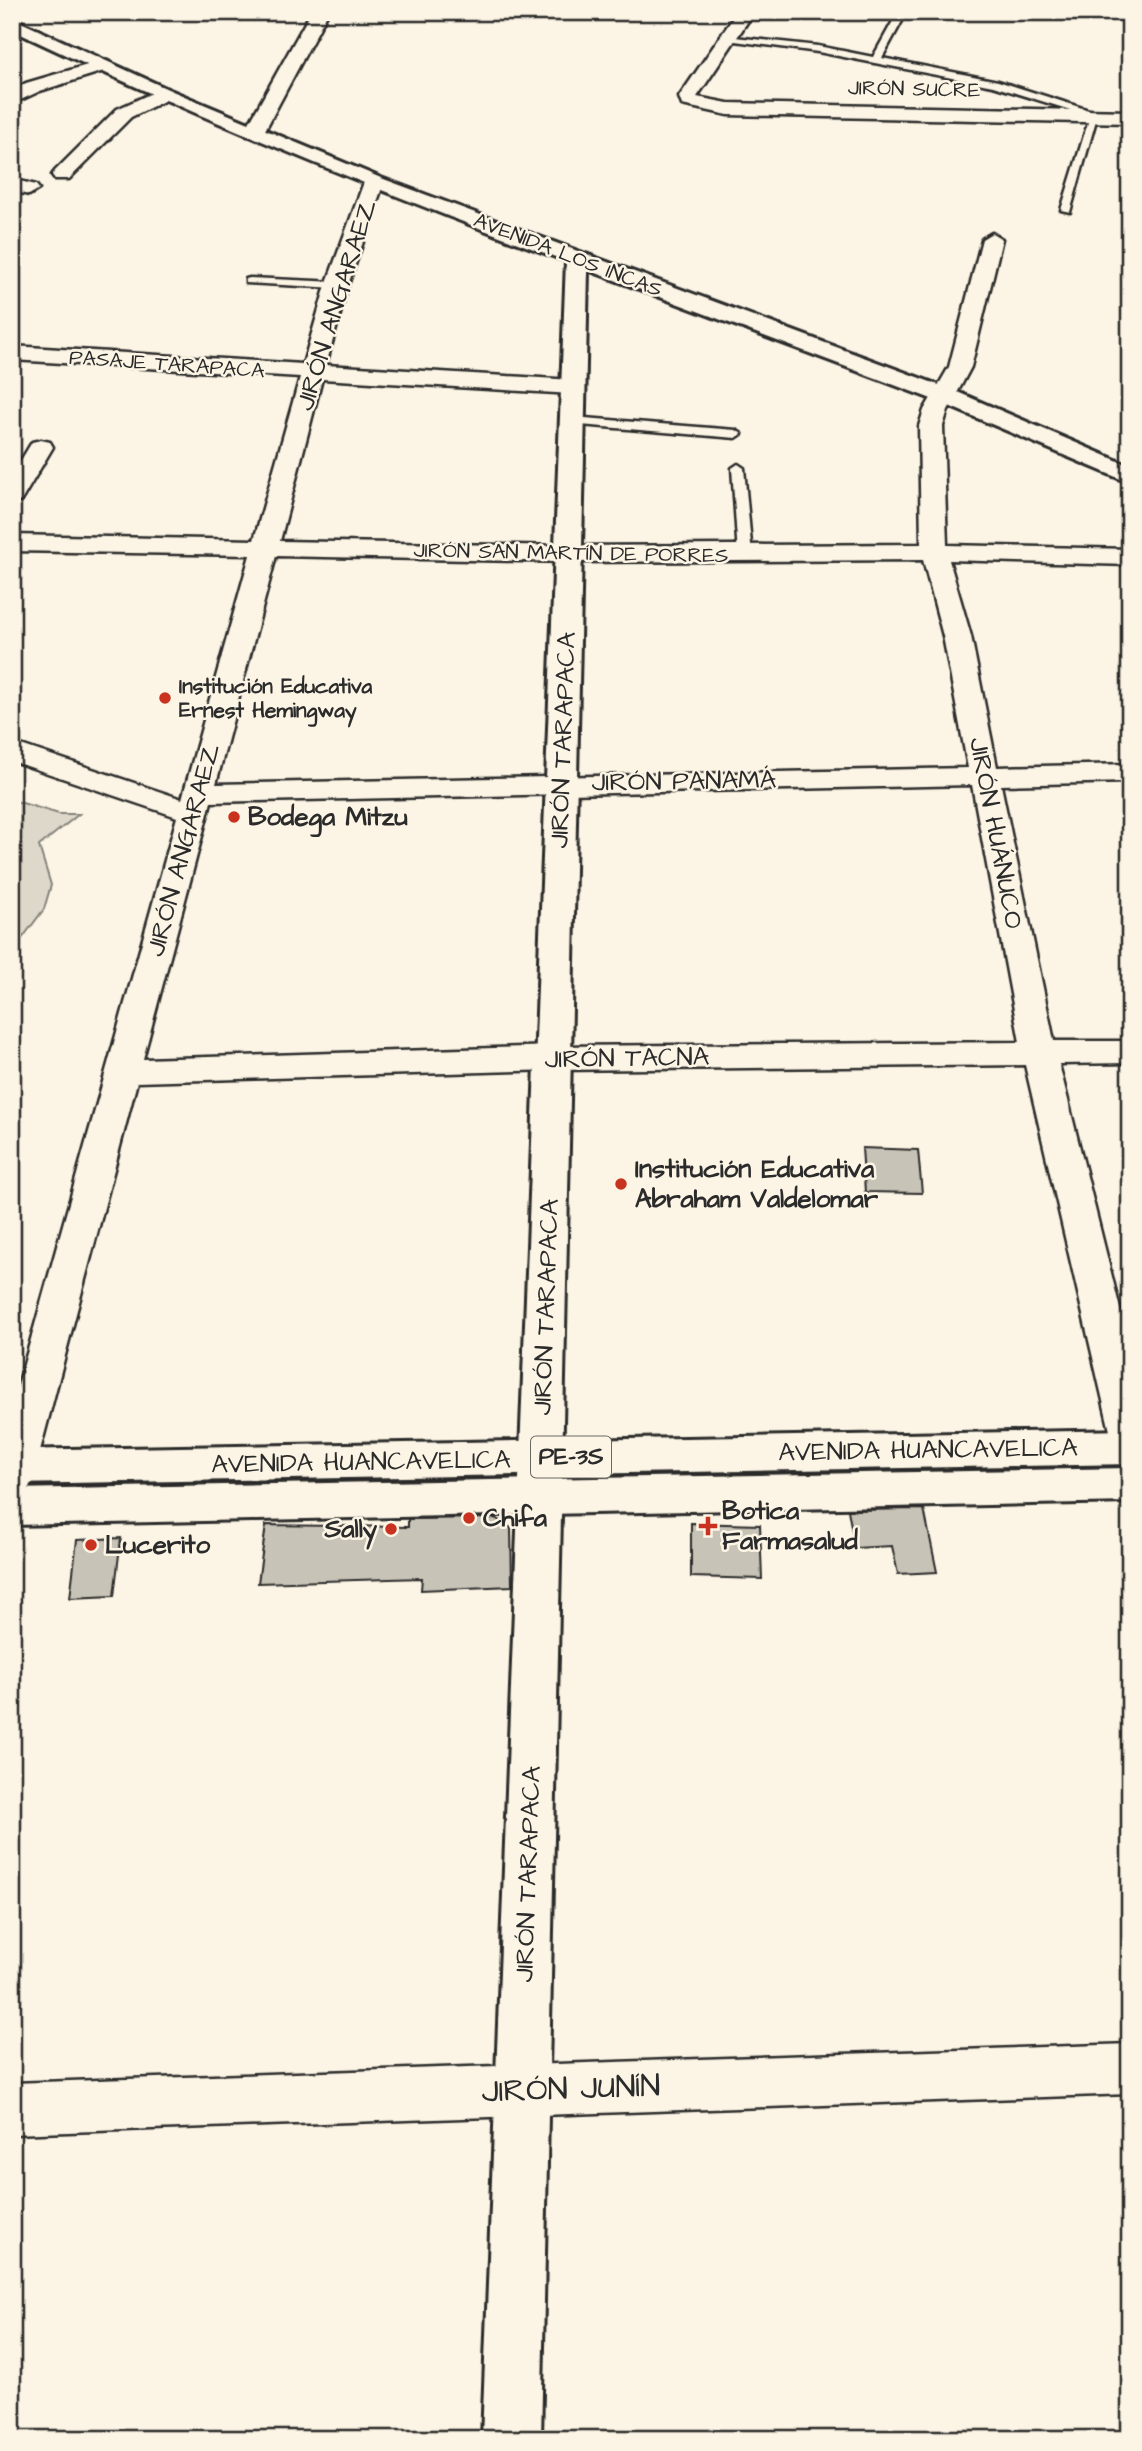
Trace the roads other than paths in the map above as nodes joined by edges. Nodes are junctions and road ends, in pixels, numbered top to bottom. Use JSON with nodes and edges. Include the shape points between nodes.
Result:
{"nodes":[{"id":1,"x":77,"y":12,"type":"edge"},
{"id":2,"x":320,"y":12,"type":"edge"},
{"id":3,"x":746,"y":12,"type":"edge"},
{"id":4,"x":903,"y":12,"type":"edge"},
{"id":5,"x":128,"y":13,"type":"edge"},
{"id":6,"x":12,"y":23,"type":"edge"},
{"id":7,"x":725,"y":38,"type":"junction"},
{"id":8,"x":876,"y":60,"type":"junction"},
{"id":9,"x":101,"y":66,"type":"junction"},
{"id":10,"x":163,"y":94,"type":"junction"},
{"id":11,"x":12,"y":97,"type":"edge"},
{"id":12,"x":1095,"y":115,"type":"junction"},
{"id":13,"x":1130,"y":117,"type":"edge"},
{"id":14,"x":254,"y":132,"type":"junction"},
{"id":15,"x":62,"y":175,"type":"dead end"},
{"id":16,"x":374,"y":182,"type":"junction"},
{"id":17,"x":1066,"y":210,"type":"dead end"},
{"id":18,"x":992,"y":239,"type":"dead end"},
{"id":19,"x":578,"y":259,"type":"junction"},
{"id":20,"x":250,"y":281,"type":"dead end"},
{"id":21,"x":337,"y":285,"type":"junction"},
{"id":22,"x":12,"y":353,"type":"edge"},
{"id":23,"x":312,"y":374,"type":"junction"},
{"id":24,"x":573,"y":387,"type":"junction"},
{"id":25,"x":946,"y":396,"type":"junction"},
{"id":26,"x":572,"y":421,"type":"junction"},
{"id":27,"x":736,"y":434,"type":"dead end"},
{"id":28,"x":41,"y":447,"type":"dead end"},
{"id":29,"x":738,"y":468,"type":"dead end"},
{"id":30,"x":1130,"y":475,"type":"edge"},
{"id":31,"x":12,"y":496,"type":"edge"},
{"id":32,"x":12,"y":543,"type":"edge"},
{"id":33,"x":266,"y":548,"type":"junction"},
{"id":34,"x":934,"y":552,"type":"junction"},
{"id":35,"x":568,"y":554,"type":"junction"},
{"id":36,"x":745,"y":555,"type":"junction"},
{"id":37,"x":1130,"y":557,"type":"edge"},
{"id":38,"x":12,"y":751,"type":"edge"},
{"id":39,"x":1130,"y":773,"type":"edge"},
{"id":40,"x":984,"y":774,"type":"junction"},
{"id":41,"x":561,"y":784,"type":"junction"},
{"id":42,"x":195,"y":803,"type":"junction"},
{"id":43,"x":1130,"y":1052,"type":"edge"},
{"id":44,"x":1039,"y":1053,"type":"junction"},
{"id":45,"x":554,"y":1058,"type":"junction"},
{"id":46,"x":124,"y":1071,"type":"junction"},
{"id":47,"x":1130,"y":1431,"type":"edge"},
{"id":48,"x":1130,"y":1447,"type":"edge"},
{"id":49,"x":540,"y":1477,"type":"junction"},
{"id":50,"x":13,"y":1480,"type":"edge"},
{"id":51,"x":1130,"y":1485,"type":"edge"},
{"id":52,"x":1130,"y":2069,"type":"edge"},
{"id":53,"x":522,"y":2091,"type":"junction"},
{"id":54,"x":12,"y":2109,"type":"edge"},
{"id":55,"x":511,"y":2439,"type":"edge"}],
"edges":[{"from":1,"to":5,"type":"lane"},
{"from":2,"to":14,"type":"street"},
{"from":3,"to":7,"type":"street"},
{"from":4,"to":8,"type":"lane"},
{"from":6,"to":9,"type":"main road","name":"AVENIDA LOS INCAS"},
{"from":7,"to":8,"type":"lane"},
{"from":7,"to":12,"type":"street","name":"JIRÓN SUCRE","via":[[688,97],[698,105]]},
{"from":8,"to":12,"type":"lane","via":[[995,83]]},
{"from":9,"to":10,"type":"main road","name":"AVENIDA LOS INCAS"},
{"from":9,"to":11,"type":"street"},
{"from":10,"to":14,"type":"main road","name":"AVENIDA LOS INCAS"},
{"from":10,"to":15,"type":"street","via":[[124,113]]},
{"from":12,"to":13,"type":"street","name":"JIRÓN SUCRE"},
{"from":12,"to":17,"type":"lane"},
{"from":14,"to":16,"type":"main road","name":"AVENIDA LOS INCAS"},
{"from":16,"to":19,"type":"main road","name":"AVENIDA LOS INCAS"},
{"from":16,"to":21,"type":"street","name":"JIRÓN ANGARAEZ"},
{"from":18,"to":25,"type":"street","name":"JIRÓN HUÁNUCO","via":[[960,367]]},
{"from":19,"to":24,"type":"main road","name":"JIRÓN TARAPACA"},
{"from":19,"to":25,"type":"main road","name":"AVENIDA LOS INCAS"},
{"from":20,"to":21,"type":"lane"},
{"from":21,"to":23,"type":"street","name":"JIRÓN ANGARAEZ"},
{"from":22,"to":23,"type":"street","name":"PASAJE TARAPACA"},
{"from":23,"to":24,"type":"street","name":"PASAJE TARAPACA"},
{"from":23,"to":33,"type":"street","name":"JIRÓN ANGARAEZ"},
{"from":24,"to":26,"type":"main road","name":"JIRÓN TARAPACA"},
{"from":25,"to":30,"type":"main road","name":"AVENIDA LOS INCAS"},
{"from":25,"to":34,"type":"street","name":"JIRÓN HUÁNUCO","via":[[931,426]]},
{"from":26,"to":27,"type":"lane"},
{"from":26,"to":35,"type":"main road","name":"JIRÓN TARAPACA"},
{"from":28,"to":31,"type":"street"},
{"from":29,"to":36,"type":"lane"},
{"from":32,"to":33,"type":"street","name":"JIRÓN SAN MARTÍN DE PORRES"},
{"from":33,"to":35,"type":"street","name":"JIRÓN SAN MARTÍN DE PORRES"},
{"from":33,"to":42,"type":"street","name":"JIRÓN ANGARAEZ"},
{"from":34,"to":36,"type":"street","name":"JIRÓN SAN MARTÍN DE PORRES"},
{"from":34,"to":37,"type":"street","name":"JIRÓN SAN MARTÍN DE PORRES"},
{"from":34,"to":40,"type":"street","name":"JIRÓN HUÁNUCO","via":[[957,636]]},
{"from":35,"to":36,"type":"street","name":"JIRÓN SAN MARTÍN DE PORRES"},
{"from":35,"to":41,"type":"main road","name":"JIRÓN TARAPACA"},
{"from":38,"to":42,"type":"street","name":"JIRÓN PANAMÁ"},
{"from":39,"to":40,"type":"street","name":"JIRÓN PANAMÁ"},
{"from":40,"to":41,"type":"street","name":"JIRÓN PANAMÁ"},
{"from":40,"to":44,"type":"street","name":"JIRÓN HUÁNUCO"},
{"from":41,"to":42,"type":"street","name":"JIRÓN PANAMÁ"},
{"from":41,"to":45,"type":"main road","name":"JIRÓN TARAPACA"},
{"from":42,"to":46,"type":"street","name":"JIRÓN ANGARAEZ"},
{"from":43,"to":44,"type":"street","name":"JIRÓN TACNA"},
{"from":44,"to":45,"type":"street","name":"JIRÓN TACNA"},
{"from":44,"to":47,"type":"street","name":"JIRÓN HUÁNUCO"},
{"from":45,"to":46,"type":"street","name":"JIRÓN TACNA"},
{"from":45,"to":49,"type":"main road","name":"JIRÓN TARAPACA"},
{"from":46,"to":50,"type":"street","name":"JIRÓN ANGARAEZ"},
{"from":48,"to":49,"type":"main road","name":"AVENIDA HUANCAVELICA","number":"PE-3S"},
{"from":49,"to":50,"type":"main road","name":"AVENIDA HUANCAVELICA","number":"PE-3S"},
{"from":49,"to":51,"type":"main road","name":"AVENIDA HUANCAVELICA","number":"PE-3S"},
{"from":49,"to":53,"type":"main road","name":"JIRÓN TARAPACA"},
{"from":52,"to":53,"type":"street","name":"JIRÓN JUNÍN"},
{"from":53,"to":54,"type":"street","name":"JIRÓN JUNÍN"},
{"from":53,"to":55,"type":"main road","name":"JIRÓN TARAPACA"}]}
